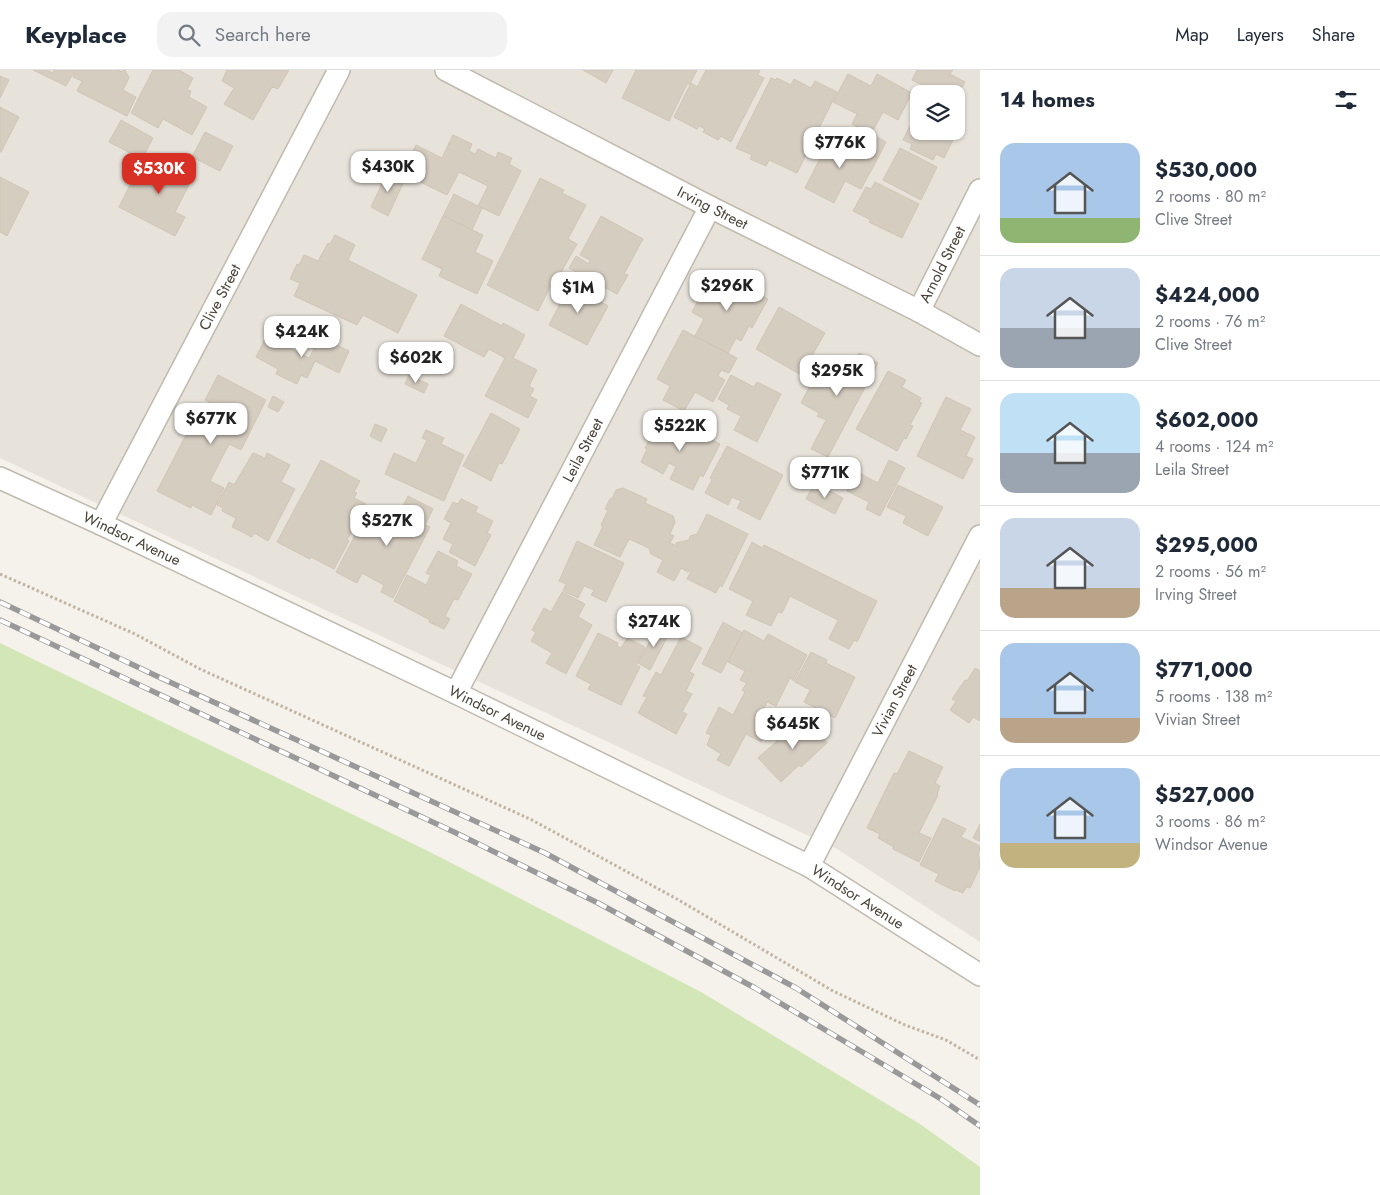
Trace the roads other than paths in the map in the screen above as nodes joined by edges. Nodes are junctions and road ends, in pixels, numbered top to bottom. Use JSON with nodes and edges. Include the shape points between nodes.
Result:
{"nodes":[{"id":1,"x":339,"y":70,"type":"edge"},
{"id":2,"x":446,"y":70,"type":"edge"},
{"id":3,"x":980,"y":190,"type":"edge"},
{"id":4,"x":710,"y":208,"type":"junction"},
{"id":5,"x":919,"y":311,"type":"junction"},
{"id":6,"x":980,"y":345,"type":"edge"},
{"id":7,"x":0,"y":478,"type":"edge"},
{"id":8,"x":101,"y":524,"type":"junction"},
{"id":9,"x":980,"y":536,"type":"edge"},
{"id":10,"x":456,"y":693,"type":"junction"},
{"id":11,"x":809,"y":866,"type":"junction"},
{"id":12,"x":980,"y":975,"type":"edge"}],
"edges":[{"from":1,"to":8,"type":"street","name":"Clive Street"},
{"from":2,"to":4,"type":"street","name":"Irving Street"},
{"from":3,"to":5,"type":"street","name":"Arnold Street"},
{"from":4,"to":5,"type":"street","name":"Irving Street"},
{"from":4,"to":10,"type":"street","name":"Leila Street"},
{"from":5,"to":6,"type":"street","name":"Irving Street"},
{"from":7,"to":8,"type":"street","name":"Windsor Avenue"},
{"from":8,"to":10,"type":"street","name":"Windsor Avenue"},
{"from":9,"to":11,"type":"street","name":"Vivian Street"},
{"from":10,"to":11,"type":"street","name":"Windsor Avenue"},
{"from":11,"to":12,"type":"street","name":"Windsor Avenue"}]}
